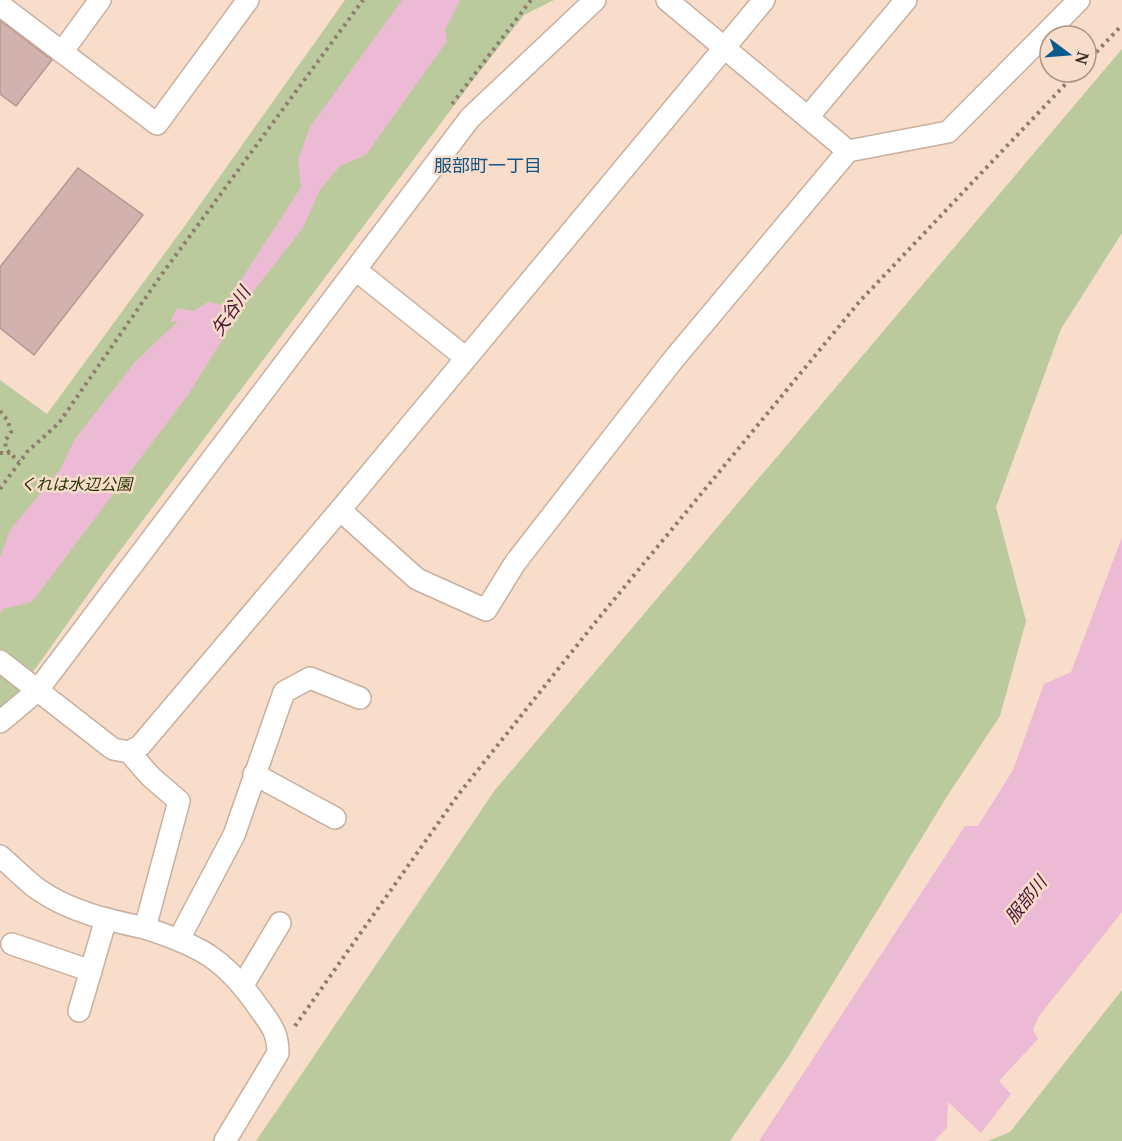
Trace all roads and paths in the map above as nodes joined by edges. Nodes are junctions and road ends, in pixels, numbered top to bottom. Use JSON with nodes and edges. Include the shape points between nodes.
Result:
{"nodes":[{"id":1,"x":100,"y":0,"type":"edge"},
{"id":2,"x":248,"y":0,"type":"edge"},
{"id":3,"x":363,"y":0,"type":"edge"},
{"id":4,"x":595,"y":0,"type":"edge"},
{"id":5,"x":667,"y":0,"type":"edge"},
{"id":6,"x":764,"y":0,"type":"edge"},
{"id":7,"x":906,"y":0,"type":"edge"},
{"id":8,"x":1079,"y":0,"type":"edge"},
{"id":9,"x":0,"y":5,"type":"edge"},
{"id":10,"x":1122,"y":26,"type":"edge"},
{"id":11,"x":725,"y":48,"type":"junction"},
{"id":12,"x":1098,"y":51,"type":"edge"},
{"id":13,"x":62,"y":52,"type":"junction"},
{"id":14,"x":1066,"y":84,"type":"edge"},
{"id":15,"x":808,"y":117,"type":"junction"},
{"id":16,"x":848,"y":151,"type":"junction"},
{"id":17,"x":356,"y":270,"type":"junction"},
{"id":18,"x":466,"y":358,"type":"junction"},
{"id":19,"x":0,"y":411,"type":"edge"},
{"id":20,"x":0,"y":453,"type":"edge"},
{"id":21,"x":10,"y":453,"type":"junction"},
{"id":22,"x":19,"y":462,"type":"junction"},
{"id":23,"x":0,"y":489,"type":"edge"},
{"id":24,"x":340,"y":510,"type":"junction"},
{"id":25,"x":1,"y":662,"type":"edge"},
{"id":26,"x":37,"y":691,"type":"junction"},
{"id":27,"x":360,"y":698,"type":"dead end"},
{"id":28,"x":0,"y":722,"type":"edge"},
{"id":29,"x":129,"y":752,"type":"junction"},
{"id":30,"x":254,"y":774,"type":"junction"},
{"id":31,"x":336,"y":818,"type":"dead end"},
{"id":32,"x":0,"y":856,"type":"edge"},
{"id":33,"x":106,"y":919,"type":"junction"},
{"id":34,"x":280,"y":923,"type":"dead end"},
{"id":35,"x":145,"y":928,"type":"junction"},
{"id":36,"x":179,"y":939,"type":"junction"},
{"id":37,"x":12,"y":944,"type":"dead end"},
{"id":38,"x":91,"y":971,"type":"junction"},
{"id":39,"x":243,"y":985,"type":"junction"},
{"id":40,"x":79,"y":1011,"type":"dead end"},
{"id":41,"x":278,"y":1038,"type":"junction"},
{"id":42,"x":225,"y":1141,"type":"edge"}],
"edges":[{"from":1,"to":13,"type":"street"},
{"from":2,"to":13,"type":"street","via":[[157,124]]},
{"from":3,"to":22,"type":"path","via":[[58,423]]},
{"from":4,"to":17,"type":"street","via":[[470,118]]},
{"from":5,"to":11,"type":"street"},
{"from":6,"to":11,"type":"street"},
{"from":7,"to":15,"type":"street"},
{"from":8,"to":16,"type":"street","via":[[948,132]]},
{"from":9,"to":13,"type":"street"},
{"from":10,"to":12,"type":"path"},
{"from":11,"to":15,"type":"street"},
{"from":11,"to":18,"type":"street"},
{"from":14,"to":41,"type":"path","via":[[860,301],[598,618],[465,786],[289,1033]]},
{"from":15,"to":16,"type":"street"},
{"from":16,"to":24,"type":"street","via":[[673,360],[516,563],[486,610],[417,579]]},
{"from":17,"to":18,"type":"street"},
{"from":17,"to":26,"type":"street"},
{"from":18,"to":24,"type":"street"},
{"from":19,"to":21,"type":"path","via":[[11,432],[5,441]]},
{"from":20,"to":21,"type":"path"},
{"from":21,"to":22,"type":"path"},
{"from":22,"to":23,"type":"path"},
{"from":24,"to":29,"type":"street","via":[[140,746]]},
{"from":25,"to":26,"type":"street"},
{"from":26,"to":28,"type":"street"},
{"from":26,"to":29,"type":"street","via":[[114,749]]},
{"from":27,"to":30,"type":"street","via":[[310,678],[284,692]]},
{"from":29,"to":35,"type":"street","via":[[179,801]]},
{"from":30,"to":31,"type":"street"},
{"from":30,"to":36,"type":"street","via":[[234,835]]},
{"from":32,"to":33,"type":"street","via":[[39,890],[69,908]]},
{"from":33,"to":35,"type":"street"},
{"from":33,"to":38,"type":"street"},
{"from":34,"to":39,"type":"street"},
{"from":35,"to":36,"type":"street"},
{"from":36,"to":39,"type":"street","via":[[214,957]]},
{"from":37,"to":38,"type":"street"},
{"from":38,"to":40,"type":"street"},
{"from":39,"to":41,"type":"street"},
{"from":41,"to":42,"type":"street","via":[[278,1053]]}]}
